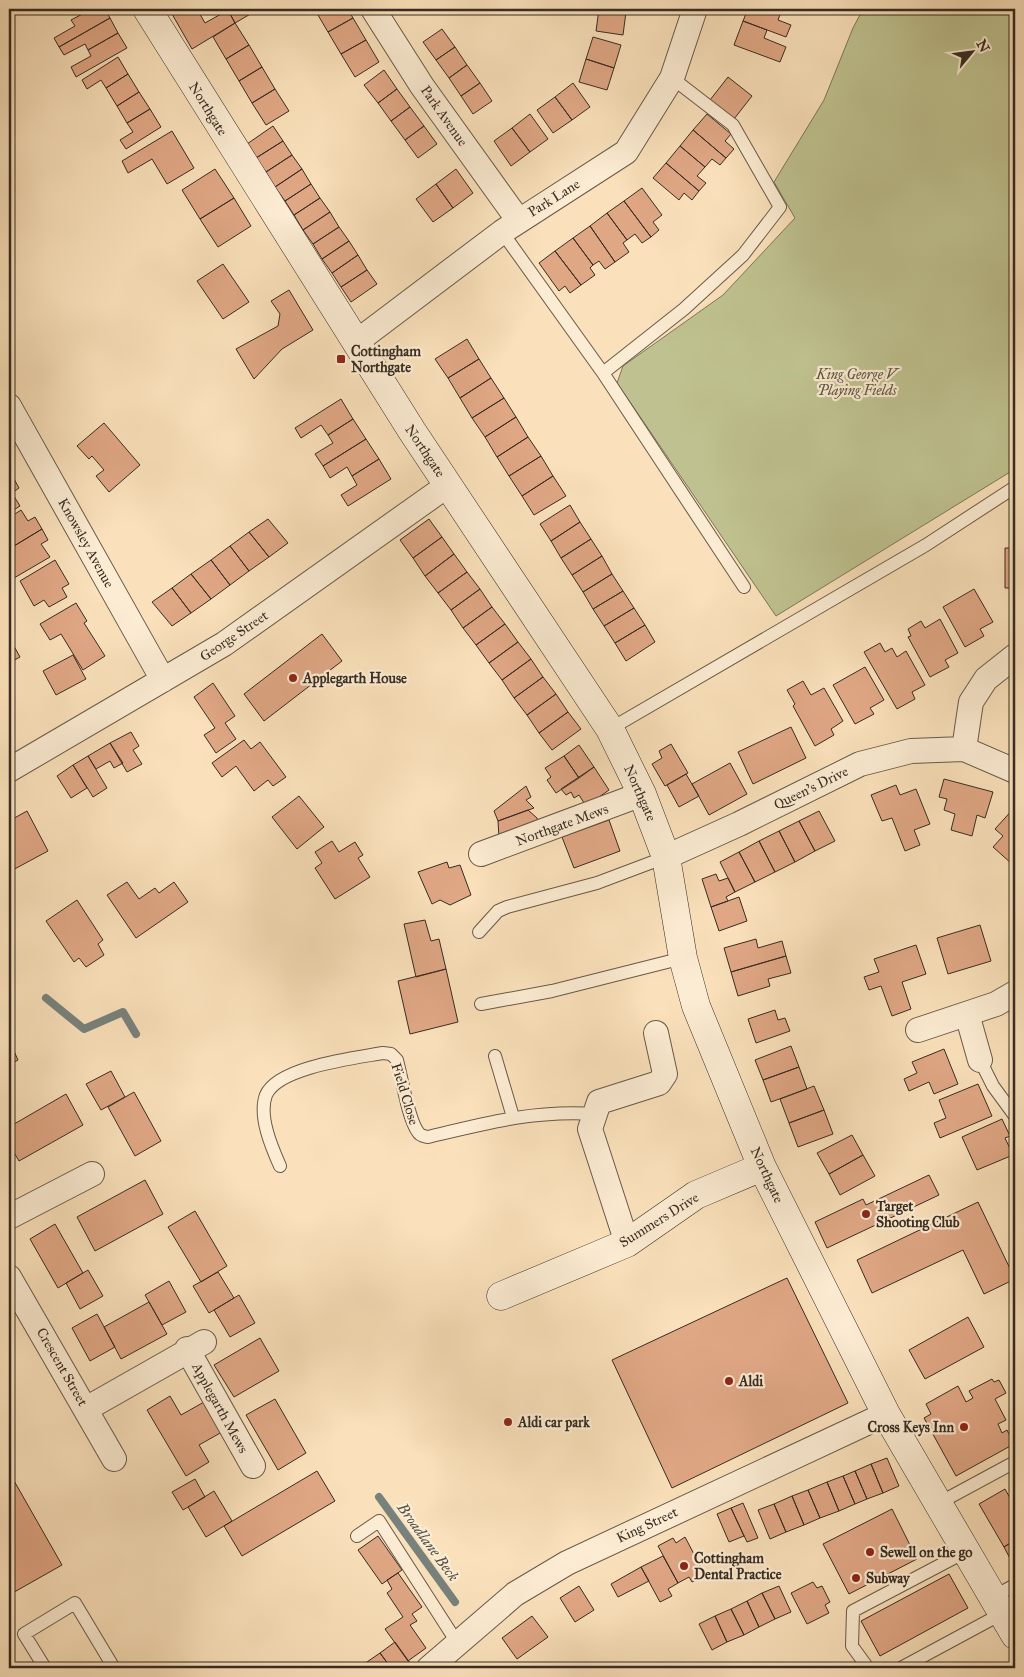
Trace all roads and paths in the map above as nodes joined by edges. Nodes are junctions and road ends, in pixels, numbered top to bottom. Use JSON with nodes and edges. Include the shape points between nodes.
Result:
{"nodes":[{"id":1,"x":147,"y":9,"type":"edge"},
{"id":2,"x":373,"y":9,"type":"edge"},
{"id":3,"x":695,"y":9,"type":"edge"},
{"id":4,"x":672,"y":78,"type":"junction"},
{"id":5,"x":510,"y":226,"type":"junction"},
{"id":6,"x":355,"y":343,"type":"junction"},
{"id":7,"x":602,"y":373,"type":"junction"},
{"id":8,"x":9,"y":406,"type":"edge"},
{"id":9,"x":448,"y":485,"type":"junction"},
{"id":10,"x":1015,"y":487,"type":"edge"},
{"id":11,"x":744,"y":587,"type":"dead end"},
{"id":12,"x":1015,"y":656,"type":"edge"},
{"id":13,"x":163,"y":680,"type":"junction"},
{"id":14,"x":610,"y":729,"type":"junction"},
{"id":15,"x":964,"y":749,"type":"junction"},
{"id":16,"x":9,"y":770,"type":"edge"},
{"id":17,"x":1015,"y":771,"type":"edge"},
{"id":18,"x":642,"y":794,"type":"junction"},
{"id":19,"x":481,"y":854,"type":"dead end"},
{"id":20,"x":666,"y":857,"type":"junction"},
{"id":21,"x":479,"y":932,"type":"dead end"},
{"id":22,"x":683,"y":958,"type":"junction"},
{"id":23,"x":1015,"y":993,"type":"edge"},
{"id":24,"x":481,"y":1004,"type":"dead end"},
{"id":25,"x":967,"y":1014,"type":"junction"},
{"id":26,"x":918,"y":1030,"type":"dead end"},
{"id":27,"x":656,"y":1033,"type":"dead end"},
{"id":28,"x":495,"y":1056,"type":"dead end"},
{"id":29,"x":980,"y":1060,"type":"joint"},
{"id":30,"x":595,"y":1114,"type":"junction"},
{"id":31,"x":1015,"y":1116,"type":"edge"},
{"id":32,"x":513,"y":1117,"type":"junction"},
{"id":33,"x":280,"y":1166,"type":"dead end"},
{"id":34,"x":762,"y":1167,"type":"junction"},
{"id":35,"x":92,"y":1174,"type":"dead end"},
{"id":36,"x":9,"y":1217,"type":"edge"},
{"id":37,"x":627,"y":1243,"type":"junction"},
{"id":38,"x":9,"y":1277,"type":"edge"},
{"id":39,"x":501,"y":1296,"type":"dead end"},
{"id":40,"x":86,"y":1409,"type":"junction"},
{"id":41,"x":886,"y":1414,"type":"junction"},
{"id":42,"x":114,"y":1459,"type":"dead end"},
{"id":43,"x":1015,"y":1462,"type":"edge"},
{"id":44,"x":253,"y":1466,"type":"dead end"},
{"id":45,"x":939,"y":1503,"type":"junction"},
{"id":46,"x":357,"y":1536,"type":"dead end"},
{"id":47,"x":967,"y":1551,"type":"junction"},
{"id":48,"x":1007,"y":1608,"type":"edge"},
{"id":49,"x":458,"y":1644,"type":"junction"},
{"id":50,"x":45,"y":1668,"type":"edge"},
{"id":51,"x":114,"y":1668,"type":"edge"},
{"id":52,"x":429,"y":1668,"type":"edge"},
{"id":53,"x":868,"y":1668,"type":"edge"},
{"id":54,"x":901,"y":1668,"type":"edge"}],
"edges":[{"from":1,"to":6,"type":"street","name":"Northgate"},
{"from":2,"to":5,"type":"street","name":"Park Avenue"},
{"from":3,"to":4,"type":"street","name":"Park Lane"},
{"from":4,"to":5,"type":"street","name":"Park Lane","via":[[626,152]]},
{"from":4,"to":7,"type":"lane","via":[[732,125],[780,207],[743,255],[684,309]]},
{"from":5,"to":6,"type":"street","name":"Park Lane"},
{"from":5,"to":7,"type":"lane"},
{"from":6,"to":9,"type":"street","name":"Northgate"},
{"from":7,"to":11,"type":"lane"},
{"from":8,"to":13,"type":"street","name":"Knowsley Avenue"},
{"from":9,"to":13,"type":"street","name":"George Street","via":[[224,644]]},
{"from":9,"to":14,"type":"street","name":"Northgate"},
{"from":10,"to":14,"type":"lane","via":[[918,550]]},
{"from":12,"to":15,"type":"street","via":[[986,679],[971,702]]},
{"from":13,"to":16,"type":"street","name":"George Street"},
{"from":14,"to":18,"type":"street","name":"Northgate"},
{"from":15,"to":17,"type":"street","name":"Queen's Drive"},
{"from":15,"to":20,"type":"street","name":"Queen's Drive","via":[[911,751],[860,764]]},
{"from":18,"to":19,"type":"street","name":"Northgate Mews"},
{"from":18,"to":20,"type":"street","name":"Northgate"},
{"from":20,"to":21,"type":"lane","via":[[597,883],[507,907],[498,911]]},
{"from":20,"to":22,"type":"street","name":"Northgate"},
{"from":22,"to":24,"type":"lane","via":[[552,991]]},
{"from":22,"to":34,"type":"street","name":"Northgate","via":[[696,1006]]},
{"from":23,"to":25,"type":"street"},
{"from":25,"to":26,"type":"street"},
{"from":25,"to":29,"type":"street"},
{"from":27,"to":30,"type":"street","via":[[665,1074],[660,1083],[599,1102]]},
{"from":28,"to":32,"type":"lane"},
{"from":29,"to":31,"type":"lane","via":[[993,1086]]},
{"from":30,"to":32,"type":"lane","name":"Field Close","via":[[562,1112]]},
{"from":30,"to":37,"type":"street","via":[[590,1129]]},
{"from":32,"to":33,"type":"lane","name":"Field Close","via":[[422,1136],[410,1115],[397,1060],[391,1054],[336,1062],[286,1076],[267,1094],[265,1119]]},
{"from":34,"to":37,"type":"street","name":"Summers Drive","via":[[696,1195]]},
{"from":34,"to":41,"type":"street","name":"Northgate"},
{"from":35,"to":36,"type":"street"},
{"from":37,"to":39,"type":"street","name":"Summers Drive"},
{"from":38,"to":40,"type":"street","name":"Crescent Street"},
{"from":40,"to":42,"type":"street","name":"Crescent Street"},
{"from":40,"to":44,"type":"street","name":"Applegarth Mews","via":[[196,1346]]},
{"from":41,"to":45,"type":"street","name":"Northgate"},
{"from":41,"to":49,"type":"street","name":"King Street","via":[[566,1563],[516,1594]]},
{"from":43,"to":45,"type":"lane"},
{"from":45,"to":47,"type":"street","name":"Northgate"},
{"from":46,"to":49,"type":"lane","via":[[379,1521]]},
{"from":47,"to":48,"type":"street","name":"Northgate"},
{"from":47,"to":53,"type":"lane","via":[[852,1611],[852,1646]]},
{"from":48,"to":54,"type":"lane"},
{"from":49,"to":52,"type":"street","name":"King Street"},
{"from":50,"to":51,"type":"lane","via":[[24,1634],[75,1603]]}]}
